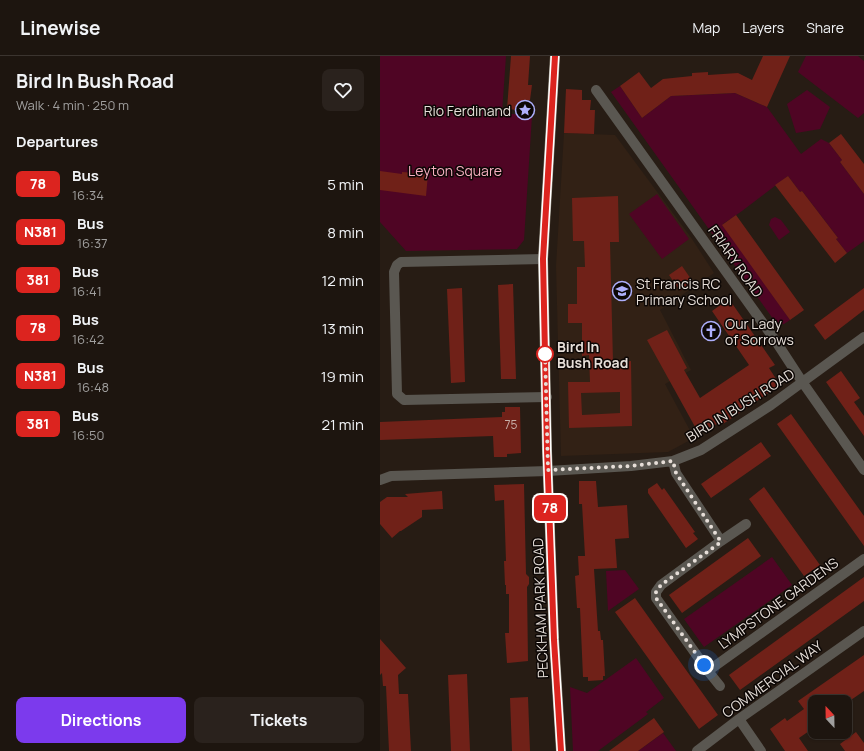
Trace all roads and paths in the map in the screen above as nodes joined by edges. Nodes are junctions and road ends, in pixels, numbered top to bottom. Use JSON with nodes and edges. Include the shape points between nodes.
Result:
{"nodes":[{"id":1,"x":555,"y":56,"type":"edge"},
{"id":2,"x":596,"y":90,"type":"dead end"},
{"id":3,"x":543,"y":259,"type":"junction"},
{"id":4,"x":864,"y":337,"type":"edge"},
{"id":5,"x":803,"y":383,"type":"junction"},
{"id":6,"x":547,"y":397,"type":"junction"},
{"id":7,"x":673,"y":461,"type":"junction"},
{"id":8,"x":548,"y":470,"type":"junction"},
{"id":9,"x":864,"y":470,"type":"edge"},
{"id":10,"x":380,"y":480,"type":"edge"},
{"id":11,"x":746,"y":524,"type":"dead end"},
{"id":12,"x":721,"y":542,"type":"junction"},
{"id":13,"x":864,"y":559,"type":"edge"},
{"id":14,"x":864,"y":631,"type":"edge"},
{"id":15,"x":708,"y":671,"type":"junction"},
{"id":16,"x":720,"y":686,"type":"dead end"},
{"id":17,"x":739,"y":719,"type":"junction"},
{"id":18,"x":561,"y":751,"type":"edge"},
{"id":19,"x":697,"y":751,"type":"edge"},
{"id":20,"x":761,"y":751,"type":"edge"}],
"edges":[{"from":1,"to":3,"type":"main road","name":"PECKHAM PARK ROAD"},
{"from":2,"to":5,"type":"street","name":"FRIARY ROAD"},
{"from":3,"to":6,"type":"main road","name":"PECKHAM PARK ROAD"},
{"from":3,"to":6,"type":"street","via":[[401,262],[397,265],[394,272],[397,394],[404,400]]},
{"from":4,"to":5,"type":"street","name":"BIRD IN BUSH ROAD"},
{"from":5,"to":7,"type":"street","name":"BIRD IN BUSH ROAD","via":[[701,450]]},
{"from":5,"to":9,"type":"street","name":"FRIARY ROAD"},
{"from":6,"to":8,"type":"main road","name":"PECKHAM PARK ROAD"},
{"from":7,"to":8,"type":"street","name":"BIRD IN BUSH ROAD"},
{"from":7,"to":12,"type":"street","via":[[676,473]]},
{"from":8,"to":10,"type":"street","name":"BIRD IN BUSH ROAD","via":[[391,476]]},
{"from":8,"to":18,"type":"main road","name":"PECKHAM PARK ROAD"},
{"from":11,"to":12,"type":"street"},
{"from":12,"to":15,"type":"street","via":[[661,585],[656,592],[656,598]]},
{"from":13,"to":15,"type":"street","name":"LYMPSTONE GARDENS"},
{"from":14,"to":17,"type":"street","name":"COMMERCIAL WAY"},
{"from":15,"to":16,"type":"street"},
{"from":17,"to":19,"type":"street","name":"COMMERCIAL WAY"},
{"from":17,"to":20,"type":"street"}]}
